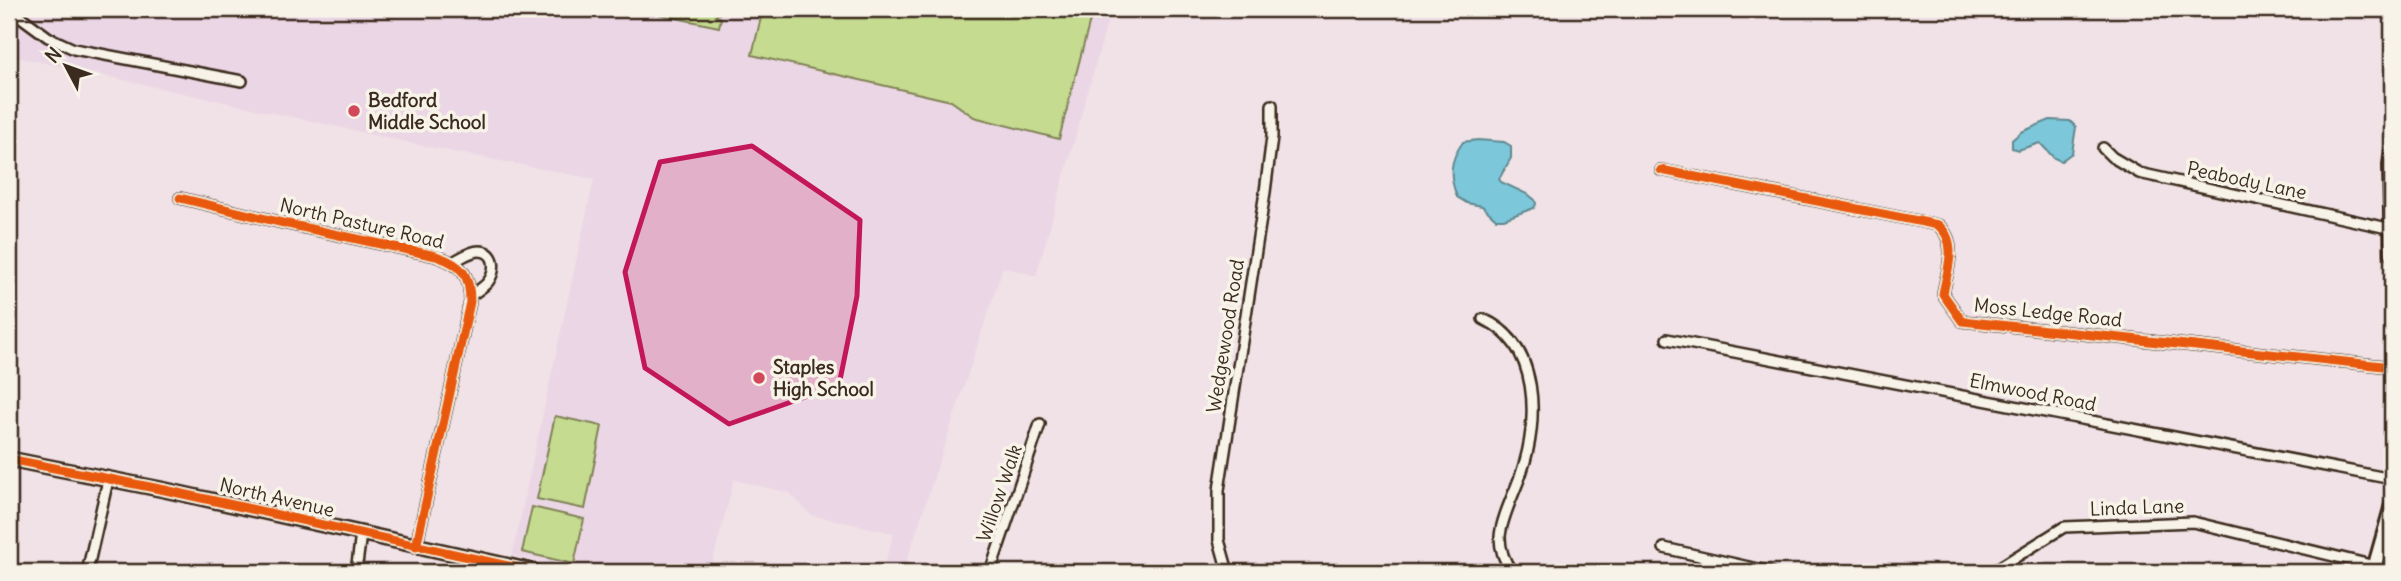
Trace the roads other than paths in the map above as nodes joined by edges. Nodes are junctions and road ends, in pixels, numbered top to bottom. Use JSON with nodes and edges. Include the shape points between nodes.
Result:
{"nodes":[{"id":1,"x":10,"y":9,"type":"edge"},
{"id":2,"x":242,"y":81,"type":"dead end"},
{"id":3,"x":1272,"y":105,"type":"dead end"},
{"id":4,"x":2103,"y":148,"type":"dead end"},
{"id":5,"x":2392,"y":150,"type":"edge"},
{"id":6,"x":1661,"y":170,"type":"dead end"},
{"id":7,"x":180,"y":198,"type":"dead end"},
{"id":8,"x":2392,"y":229,"type":"edge"},
{"id":9,"x":2392,"y":253,"type":"edge"},
{"id":10,"x":453,"y":262,"type":"junction"},
{"id":11,"x":470,"y":296,"type":"junction"},
{"id":12,"x":1483,"y":319,"type":"dead end"},
{"id":13,"x":1667,"y":339,"type":"dead end"},
{"id":14,"x":2392,"y":367,"type":"edge"},
{"id":15,"x":1040,"y":424,"type":"dead end"},
{"id":16,"x":9,"y":459,"type":"edge"},
{"id":17,"x":2392,"y":479,"type":"edge"},
{"id":18,"x":108,"y":480,"type":"junction"},
{"id":19,"x":2392,"y":505,"type":"edge"},
{"id":20,"x":361,"y":534,"type":"junction"},
{"id":21,"x":416,"y":547,"type":"junction"},
{"id":22,"x":1664,"y":548,"type":"dead end"},
{"id":23,"x":466,"y":558,"type":"junction"},
{"id":24,"x":2374,"y":569,"type":"edge"},
{"id":25,"x":87,"y":572,"type":"edge"},
{"id":26,"x":356,"y":572,"type":"edge"},
{"id":27,"x":463,"y":572,"type":"edge"},
{"id":28,"x":536,"y":572,"type":"edge"},
{"id":29,"x":990,"y":572,"type":"edge"},
{"id":30,"x":1227,"y":572,"type":"edge"},
{"id":31,"x":1512,"y":572,"type":"edge"},
{"id":32,"x":1771,"y":572,"type":"edge"},
{"id":33,"x":1992,"y":572,"type":"edge"}],
"edges":[{"from":1,"to":2,"type":"street","via":[[48,37],[74,49]]},
{"from":3,"to":30,"type":"street","name":"Wedgewood Road","via":[[1265,192],[1219,490],[1219,540]]},
{"from":4,"to":8,"type":"street","name":"Peabody Lane","via":[[2139,173]]},
{"from":5,"to":8,"type":"street"},
{"from":6,"to":14,"type":"street","name":"Moss Ledge Road","via":[[1938,225],[1951,246],[1943,294],[1962,321]]},
{"from":7,"to":10,"type":"street","name":"North Pasture Road"},
{"from":8,"to":9,"type":"street"},
{"from":10,"to":11,"type":"street","name":"North Pasture Road","via":[[466,275]]},
{"from":10,"to":11,"type":"street","name":"North Pasture Road","via":[[478,251],[492,256],[488,282]]},
{"from":11,"to":21,"type":"street"},
{"from":12,"to":31,"type":"street","via":[[1504,332],[1528,373],[1529,447],[1500,533],[1502,556]]},
{"from":13,"to":17,"type":"street","name":"Elmwood Road"},
{"from":15,"to":29,"type":"street","name":"Willow Walk"},
{"from":16,"to":18,"type":"street","name":"North Avenue"},
{"from":18,"to":20,"type":"street","name":"North Avenue"},
{"from":18,"to":25,"type":"street"},
{"from":19,"to":24,"type":"street"},
{"from":20,"to":21,"type":"street","name":"North Avenue"},
{"from":20,"to":26,"type":"street"},
{"from":21,"to":23,"type":"street","name":"North Avenue"},
{"from":22,"to":32,"type":"street"},
{"from":23,"to":27,"type":"street"},
{"from":23,"to":28,"type":"street","name":"North Avenue"},
{"from":24,"to":33,"type":"street","name":"Linda Lane","via":[[2193,522],[2064,527]]}]}
